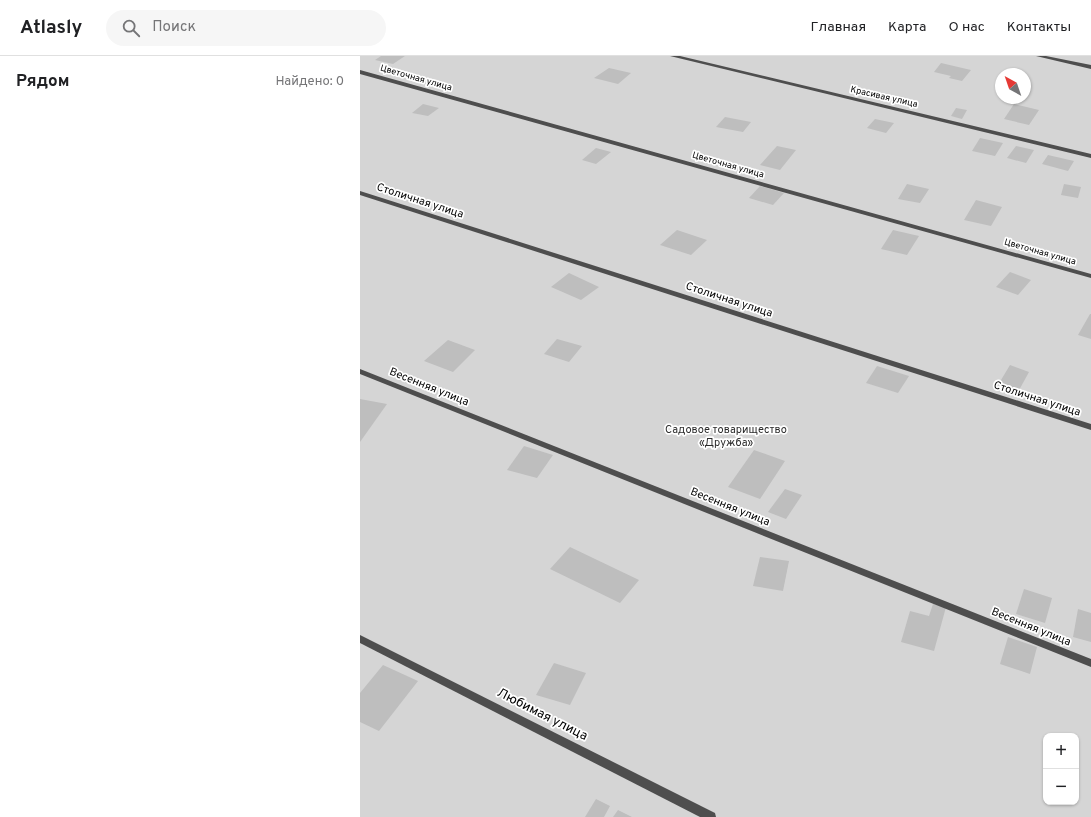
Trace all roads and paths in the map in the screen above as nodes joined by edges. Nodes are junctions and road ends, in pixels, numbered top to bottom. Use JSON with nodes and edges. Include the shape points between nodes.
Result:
{"nodes":[{"id":1,"x":673,"y":56,"type":"edge"},
{"id":2,"x":1040,"y":56,"type":"edge"},
{"id":3,"x":1091,"y":67,"type":"edge"},
{"id":4,"x":360,"y":72,"type":"edge"},
{"id":5,"x":1091,"y":156,"type":"edge"},
{"id":6,"x":360,"y":193,"type":"edge"},
{"id":7,"x":1091,"y":276,"type":"edge"},
{"id":8,"x":360,"y":371,"type":"edge"},
{"id":9,"x":1091,"y":427,"type":"edge"},
{"id":10,"x":360,"y":639,"type":"edge"},
{"id":11,"x":1091,"y":663,"type":"edge"},
{"id":12,"x":711,"y":817,"type":"edge"}],
"edges":[{"from":1,"to":5,"type":"street","name":"Красивая улица"},
{"from":2,"to":3,"type":"street"},
{"from":4,"to":7,"type":"street","name":"Цветочная улица"},
{"from":6,"to":9,"type":"street","name":"Столичная улица"},
{"from":8,"to":11,"type":"street","name":"Весенняя улица"},
{"from":10,"to":12,"type":"street","name":"Любимая улица"}]}
